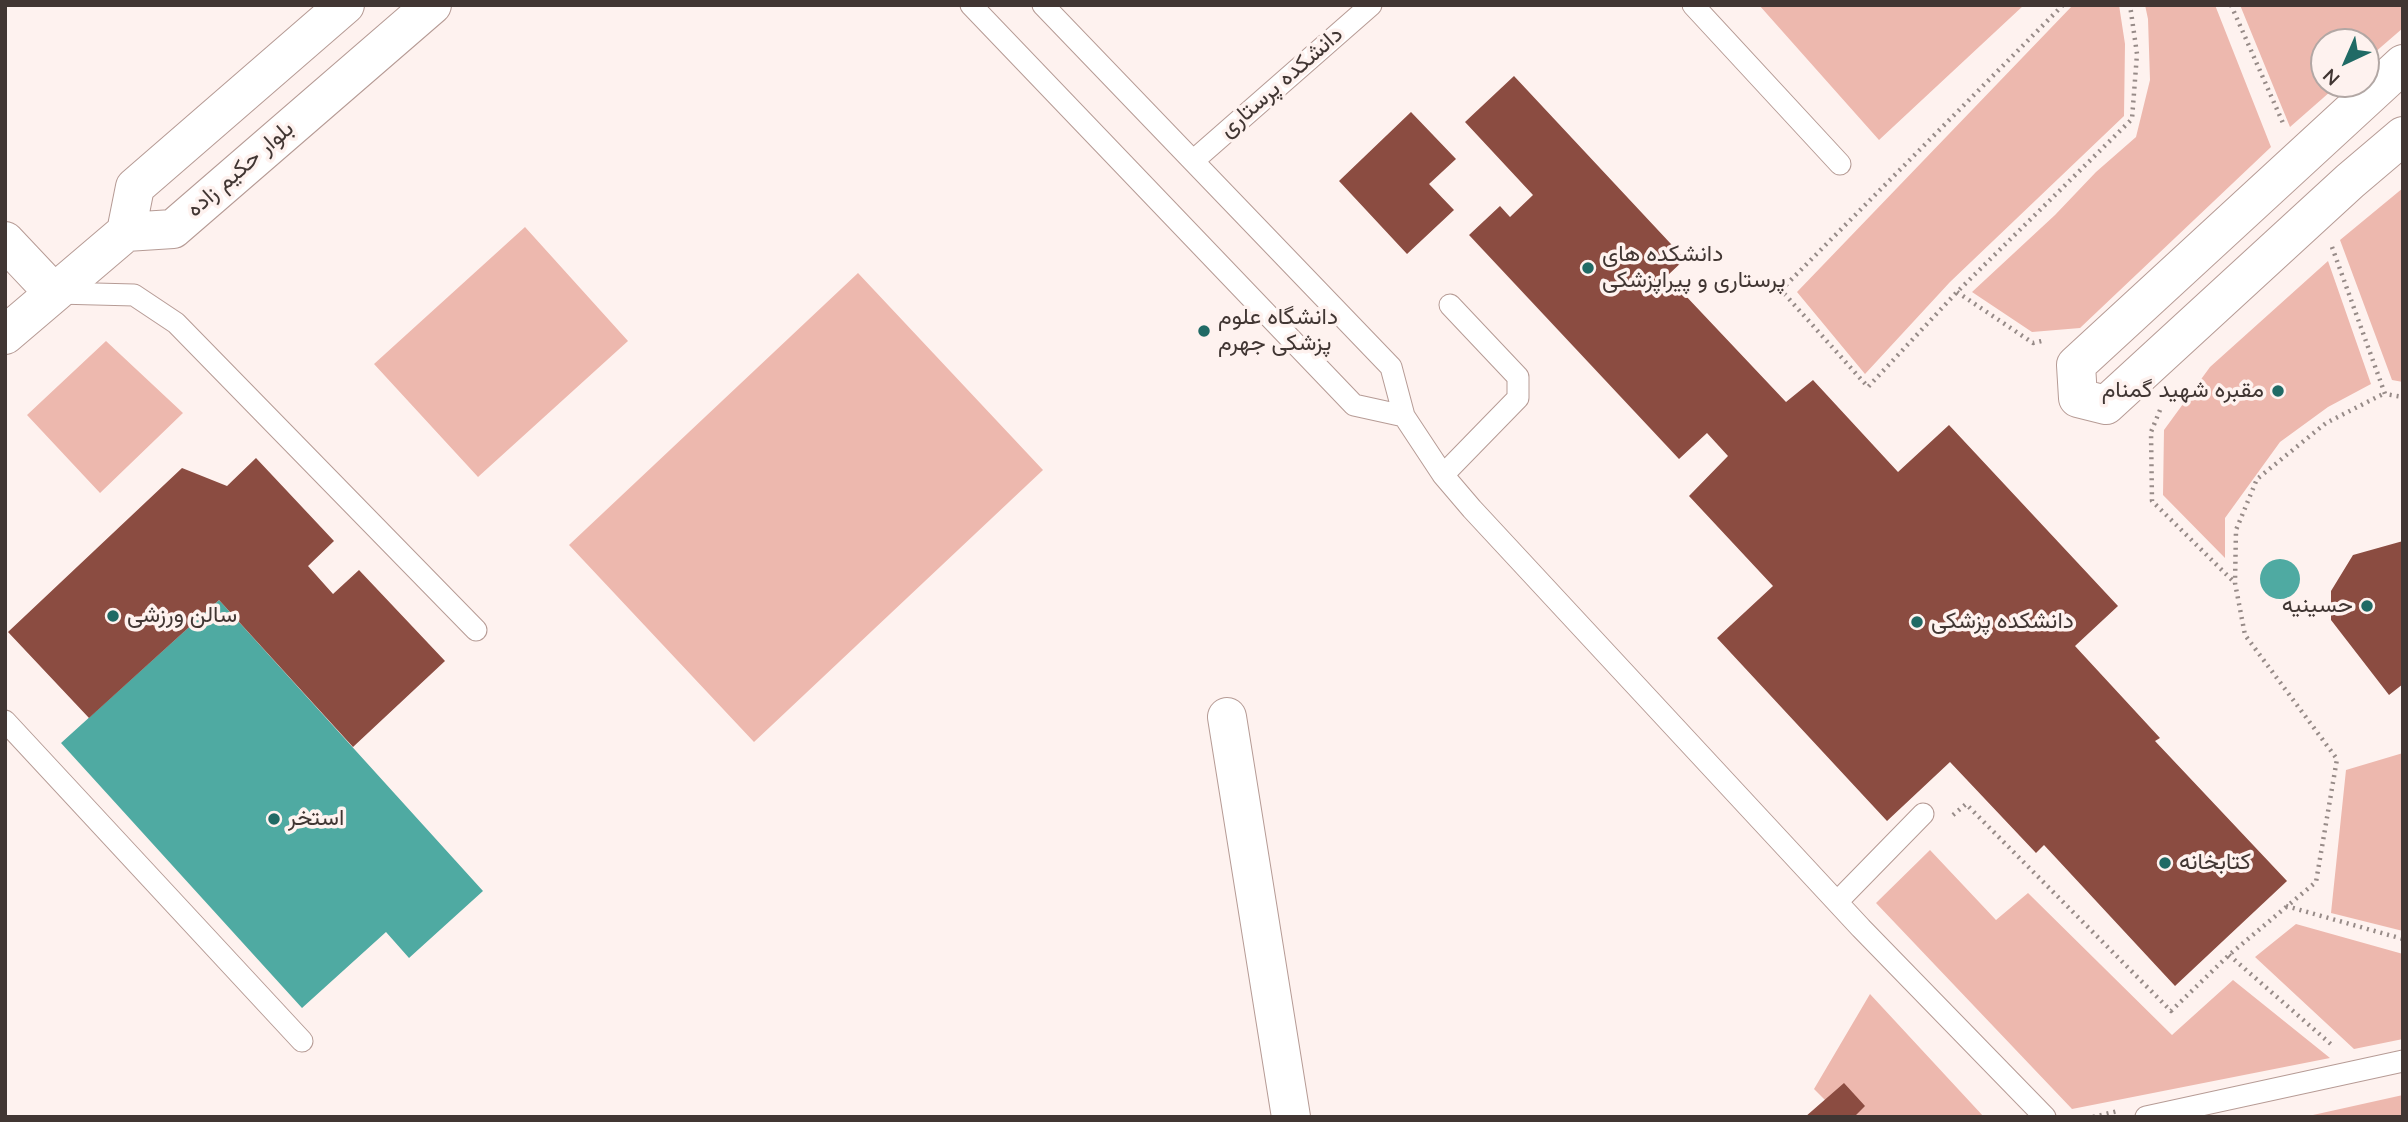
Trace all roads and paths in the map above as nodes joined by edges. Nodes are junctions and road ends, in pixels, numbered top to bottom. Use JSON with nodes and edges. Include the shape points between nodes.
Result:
{"nodes":[{"id":1,"x":345,"y":5,"type":"edge"},
{"id":2,"x":432,"y":5,"type":"edge"},
{"id":3,"x":971,"y":5,"type":"edge"},
{"id":4,"x":1043,"y":5,"type":"edge"},
{"id":5,"x":1371,"y":5,"type":"edge"},
{"id":6,"x":1693,"y":5,"type":"edge"},
{"id":7,"x":2063,"y":5,"type":"edge"},
{"id":8,"x":2130,"y":5,"type":"edge"},
{"id":9,"x":2231,"y":5,"type":"edge"},
{"id":10,"x":2403,"y":64,"type":"edge"},
{"id":11,"x":2286,"y":130,"type":"dead end"},
{"id":12,"x":2403,"y":136,"type":"edge"},
{"id":13,"x":1193,"y":161,"type":"junction"},
{"id":14,"x":1840,"y":164,"type":"dead end"},
{"id":15,"x":2311,"y":217,"type":"junction"},
{"id":16,"x":126,"y":232,"type":"junction"},
{"id":17,"x":5,"y":241,"type":"edge"},
{"id":18,"x":54,"y":293,"type":"junction"},
{"id":19,"x":1450,"y":305,"type":"dead end"},
{"id":20,"x":5,"y":335,"type":"edge"},
{"id":21,"x":2385,"y":393,"type":"junction"},
{"id":22,"x":2403,"y":397,"type":"edge"},
{"id":23,"x":2161,"y":406,"type":"dead end"},
{"id":24,"x":1404,"y":416,"type":"junction"},
{"id":25,"x":1443,"y":475,"type":"junction"},
{"id":26,"x":2235,"y":583,"type":"junction"},
{"id":27,"x":477,"y":630,"type":"dead end"},
{"id":28,"x":1227,"y":717,"type":"dead end"},
{"id":29,"x":5,"y":721,"type":"edge"},
{"id":30,"x":1923,"y":814,"type":"dead end"},
{"id":31,"x":1946,"y":822,"type":"dead end"},
{"id":32,"x":1837,"y":902,"type":"junction"},
{"id":33,"x":2285,"y":905,"type":"junction"},
{"id":34,"x":2403,"y":939,"type":"edge"},
{"id":35,"x":2229,"y":955,"type":"junction"},
{"id":36,"x":302,"y":1041,"type":"dead end"},
{"id":37,"x":2339,"y":1051,"type":"dead end"},
{"id":38,"x":2403,"y":1061,"type":"edge"},
{"id":39,"x":1291,"y":1117,"type":"edge"},
{"id":40,"x":2045,"y":1117,"type":"edge"},
{"id":41,"x":2146,"y":1117,"type":"edge"}],
"edges":[{"from":1,"to":16,"type":"street","via":[[135,187]]},
{"from":2,"to":16,"type":"street","name":"بلوار حکیم زاده","via":[[173,229]]},
{"from":3,"to":24,"type":"lane","via":[[1354,405]]},
{"from":4,"to":13,"type":"lane"},
{"from":5,"to":13,"type":"lane","name":"دانشکده پرستاری"},
{"from":6,"to":14,"type":"lane"},
{"from":7,"to":8,"type":"path","via":[[1781,290],[1868,387],[2132,119],[2137,54]]},
{"from":9,"to":11,"type":"path"},
{"from":10,"to":15,"type":"street","via":[[2076,365],[2078,398],[2106,405]]},
{"from":12,"to":15,"type":"street"},
{"from":13,"to":24,"type":"lane","via":[[1391,367]]},
{"from":15,"to":21,"type":"path","via":[[2334,251]]},
{"from":16,"to":18,"type":"street"},
{"from":17,"to":18,"type":"street"},
{"from":18,"to":20,"type":"street"},
{"from":18,"to":27,"type":"lane","via":[[134,295],[177,323]]},
{"from":19,"to":25,"type":"lane","via":[[1518,377],[1518,398]]},
{"from":21,"to":22,"type":"path"},
{"from":21,"to":26,"type":"path","via":[[2326,423],[2257,479],[2236,530]]},
{"from":23,"to":26,"type":"path","via":[[2151,432],[2152,501]]},
{"from":24,"to":25,"type":"lane"},
{"from":25,"to":32,"type":"lane"},
{"from":26,"to":33,"type":"path","via":[[2245,635],[2337,759],[2316,882]]},
{"from":28,"to":39,"type":"street"},
{"from":29,"to":36,"type":"lane"},
{"from":30,"to":32,"type":"lane"},
{"from":31,"to":35,"type":"path","via":[[1966,804],[2171,1011]]},
{"from":32,"to":40,"type":"lane"},
{"from":33,"to":34,"type":"path"},
{"from":33,"to":35,"type":"path"},
{"from":35,"to":37,"type":"path"},
{"from":38,"to":41,"type":"lane"}]}
